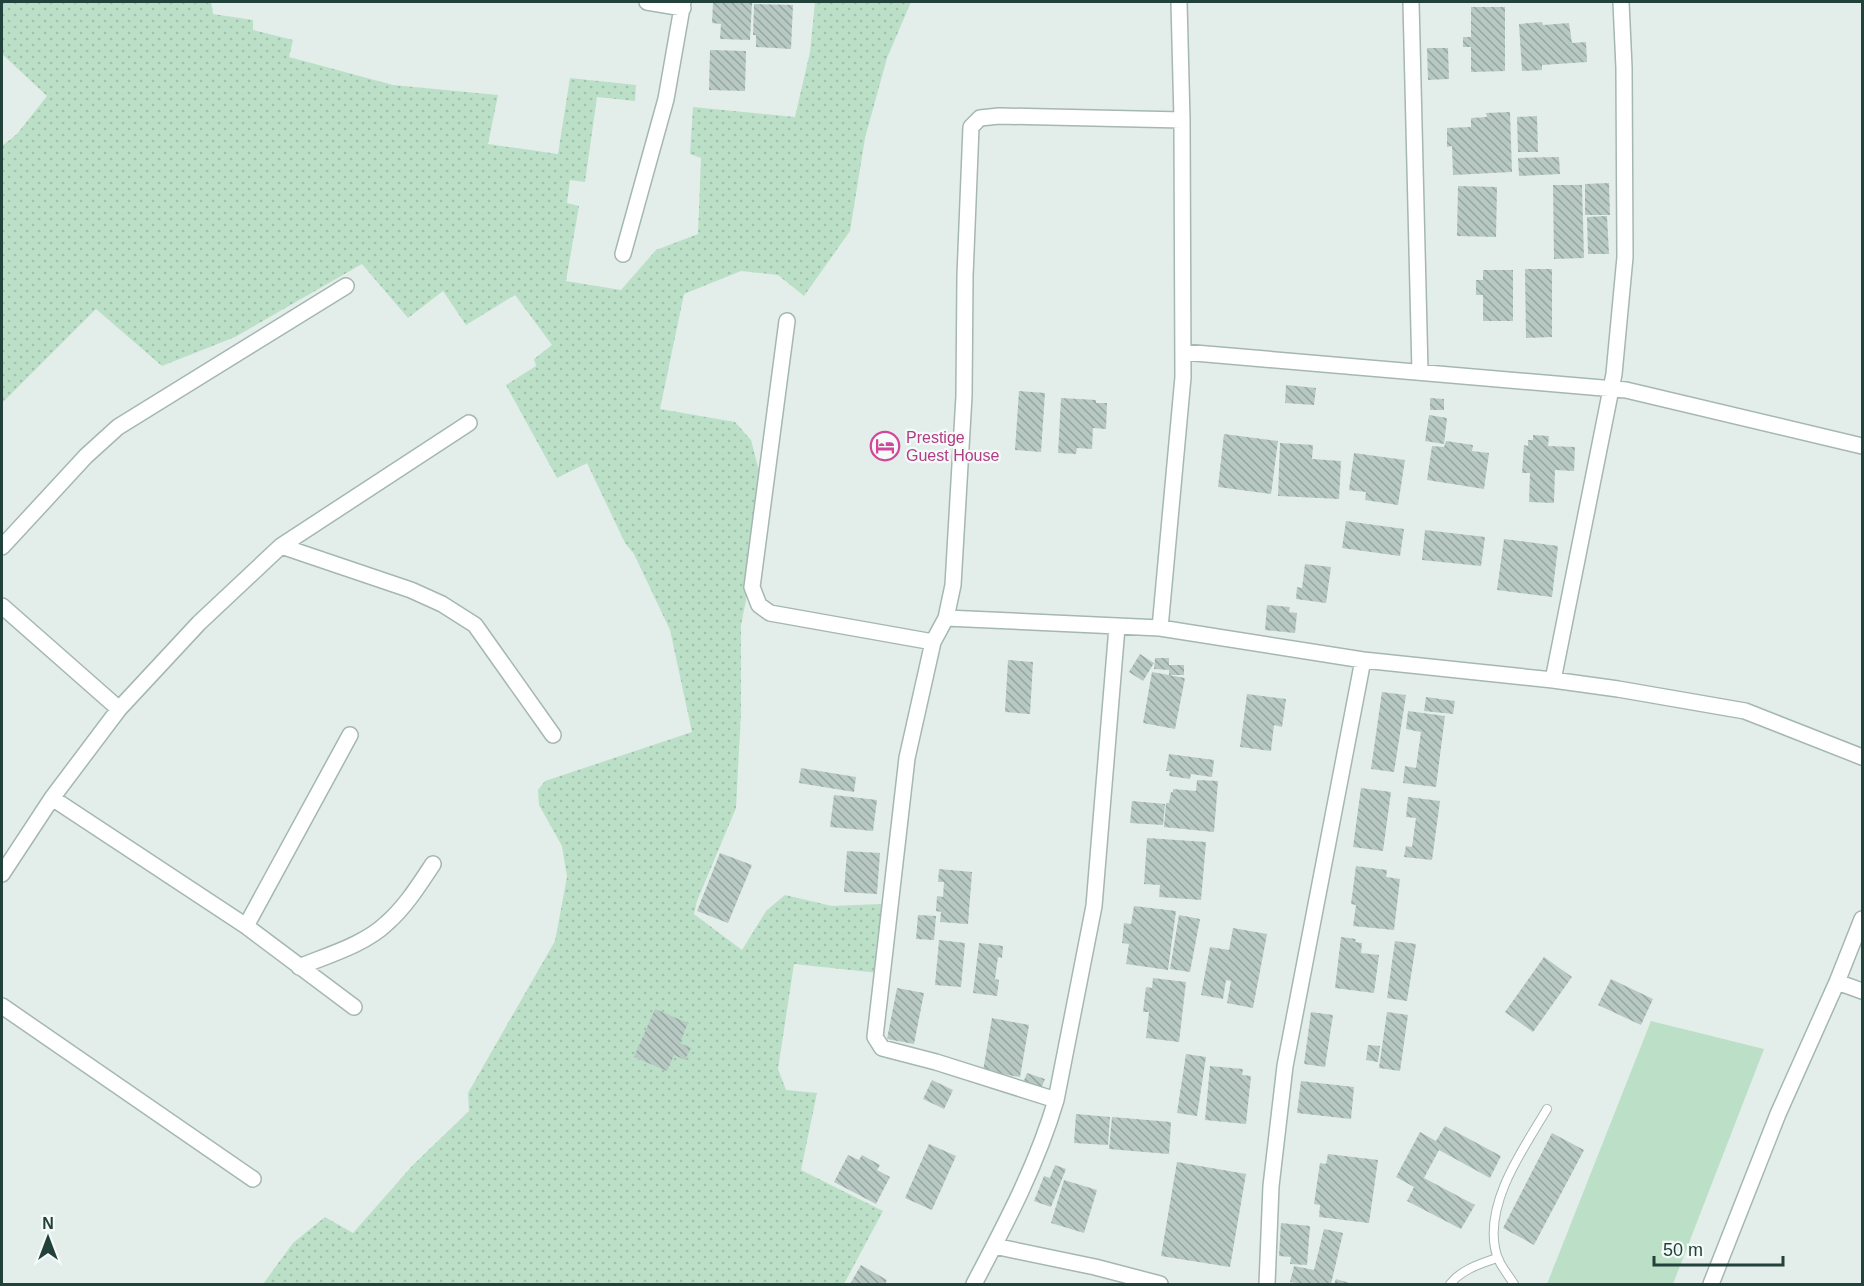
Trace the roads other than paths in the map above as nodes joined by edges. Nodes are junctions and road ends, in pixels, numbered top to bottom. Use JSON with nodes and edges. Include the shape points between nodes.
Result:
{"nodes":[{"id":1,"x":647,"y":2,"type":"edge"},
{"id":2,"x":1179,"y":2,"type":"edge"},
{"id":3,"x":1411,"y":2,"type":"edge"},
{"id":4,"x":1621,"y":2,"type":"edge"},
{"id":5,"x":683,"y":5,"type":"edge"},
{"id":6,"x":1182,"y":120,"type":"junction"},
{"id":7,"x":623,"y":254,"type":"dead end"},
{"id":8,"x":346,"y":286,"type":"dead end"},
{"id":9,"x":787,"y":321,"type":"dead end"},
{"id":10,"x":1183,"y":352,"type":"junction"},
{"id":11,"x":1420,"y":372,"type":"junction"},
{"id":12,"x":1611,"y":388,"type":"junction"},
{"id":13,"x":469,"y":423,"type":"dead end"},
{"id":14,"x":1863,"y":446,"type":"edge"},
{"id":15,"x":281,"y":546,"type":"junction"},
{"id":16,"x":2,"y":547,"type":"edge"},
{"id":17,"x":2,"y":606,"type":"edge"},
{"id":18,"x":946,"y":618,"type":"junction"},
{"id":19,"x":1118,"y":627,"type":"junction"},
{"id":20,"x":1160,"y":628,"type":"junction"},
{"id":21,"x":933,"y":642,"type":"junction"},
{"id":22,"x":1363,"y":660,"type":"junction"},
{"id":23,"x":1553,"y":680,"type":"junction"},
{"id":24,"x":119,"y":710,"type":"junction"},
{"id":25,"x":350,"y":735,"type":"dead end"},
{"id":26,"x":553,"y":735,"type":"dead end"},
{"id":27,"x":1863,"y":757,"type":"edge"},
{"id":28,"x":52,"y":798,"type":"junction"},
{"id":29,"x":433,"y":864,"type":"dead end"},
{"id":30,"x":2,"y":874,"type":"edge"},
{"id":31,"x":1863,"y":919,"type":"edge"},
{"id":32,"x":246,"y":926,"type":"junction"},
{"id":33,"x":299,"y":967,"type":"junction"},
{"id":34,"x":1837,"y":982,"type":"junction"},
{"id":35,"x":1863,"y":991,"type":"edge"},
{"id":36,"x":2,"y":1006,"type":"edge"},
{"id":37,"x":354,"y":1007,"type":"dead end"},
{"id":38,"x":1056,"y":1100,"type":"junction"},
{"id":39,"x":1547,"y":1108,"type":"dead end"},
{"id":40,"x":252,"y":1179,"type":"dead end"},
{"id":41,"x":994,"y":1246,"type":"junction"},
{"id":42,"x":1497,"y":1258,"type":"junction"},
{"id":43,"x":1715,"y":1283,"type":"edge"},
{"id":44,"x":974,"y":1284,"type":"edge"},
{"id":45,"x":1160,"y":1284,"type":"edge"},
{"id":46,"x":1267,"y":1284,"type":"edge"},
{"id":47,"x":1450,"y":1284,"type":"edge"},
{"id":48,"x":1514,"y":1284,"type":"edge"}],
"edges":[{"from":1,"to":5,"type":"street"},
{"from":2,"to":6,"type":"street"},
{"from":3,"to":11,"type":"street"},
{"from":4,"to":12,"type":"street","via":[[1625,257]]},
{"from":5,"to":7,"type":"street","via":[[666,99]]},
{"from":6,"to":10,"type":"street"},
{"from":6,"to":18,"type":"street","via":[[999,116],[980,118],[971,127],[964,396],[953,585]]},
{"from":8,"to":16,"type":"street","via":[[118,427]]},
{"from":9,"to":21,"type":"street","via":[[752,587],[759,605],[770,613]]},
{"from":10,"to":11,"type":"street"},
{"from":10,"to":20,"type":"street"},
{"from":11,"to":12,"type":"street"},
{"from":12,"to":14,"type":"street"},
{"from":12,"to":23,"type":"street"},
{"from":13,"to":15,"type":"street"},
{"from":15,"to":24,"type":"street","via":[[199,623]]},
{"from":15,"to":26,"type":"street","via":[[411,590],[475,624]]},
{"from":17,"to":24,"type":"street"},
{"from":18,"to":19,"type":"street"},
{"from":18,"to":21,"type":"street"},
{"from":19,"to":20,"type":"street"},
{"from":19,"to":38,"type":"street","via":[[1095,897]]},
{"from":20,"to":22,"type":"street"},
{"from":21,"to":38,"type":"street","via":[[908,758],[875,1037],[882,1048]]},
{"from":22,"to":23,"type":"street"},
{"from":22,"to":46,"type":"street","via":[[1285,1066],[1271,1185]]},
{"from":23,"to":27,"type":"street","via":[[1745,711]]},
{"from":24,"to":28,"type":"street"},
{"from":25,"to":32,"type":"street"},
{"from":28,"to":30,"type":"street"},
{"from":28,"to":32,"type":"street"},
{"from":29,"to":33,"type":"street","via":[[386,924],[353,945]]},
{"from":31,"to":34,"type":"street"},
{"from":32,"to":33,"type":"street"},
{"from":33,"to":37,"type":"street"},
{"from":34,"to":35,"type":"street"},
{"from":34,"to":43,"type":"street","via":[[1778,1114]]},
{"from":36,"to":40,"type":"street"},
{"from":38,"to":41,"type":"street","via":[[1026,1180]]},
{"from":39,"to":42,"type":"lane","via":[[1501,1193],[1494,1223]]},
{"from":41,"to":44,"type":"street"},
{"from":41,"to":45,"type":"street"},
{"from":42,"to":47,"type":"lane","via":[[1469,1269]]},
{"from":42,"to":48,"type":"lane"}]}
